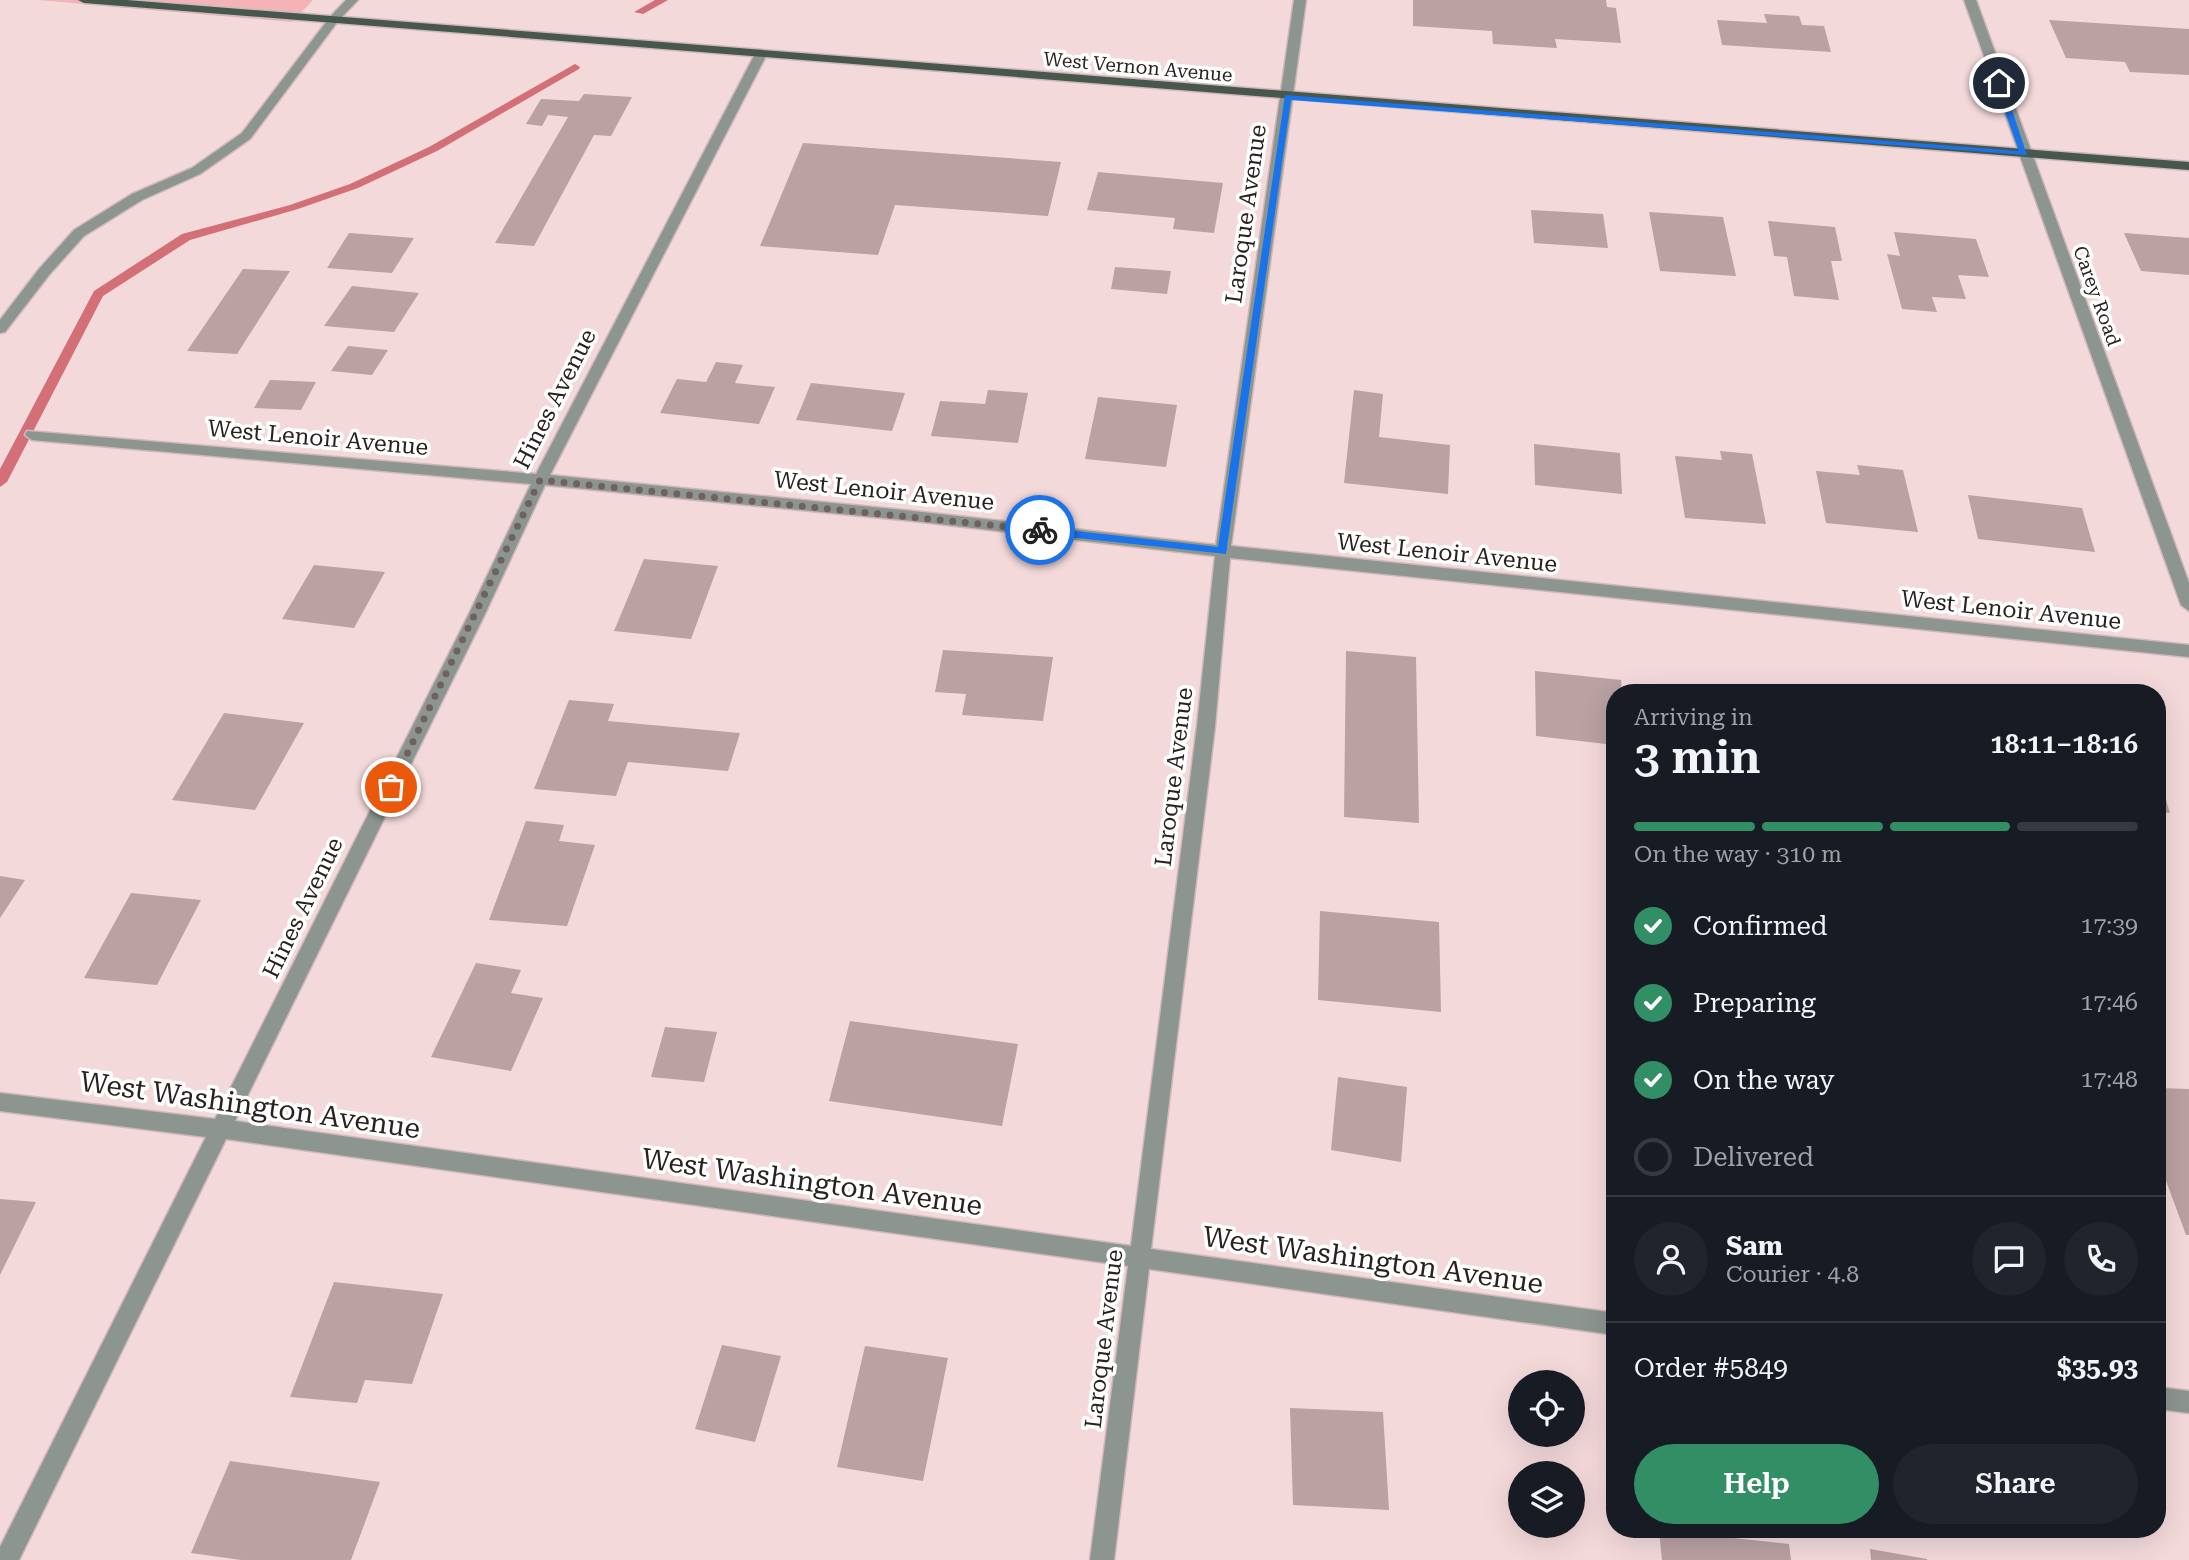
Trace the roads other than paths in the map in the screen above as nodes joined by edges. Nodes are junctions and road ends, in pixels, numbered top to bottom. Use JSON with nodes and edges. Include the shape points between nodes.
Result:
{"nodes":[{"id":1,"x":84,"y":0,"type":"edge"},
{"id":2,"x":352,"y":0,"type":"edge"},
{"id":3,"x":1300,"y":0,"type":"edge"},
{"id":4,"x":1970,"y":0,"type":"edge"},
{"id":5,"x":334,"y":19,"type":"junction"},
{"id":6,"x":761,"y":54,"type":"junction"},
{"id":7,"x":1287,"y":97,"type":"junction"},
{"id":8,"x":2024,"y":153,"type":"junction"},
{"id":9,"x":2189,"y":166,"type":"edge"},
{"id":10,"x":0,"y":329,"type":"edge"},
{"id":11,"x":32,"y":435,"type":"dead end"},
{"id":12,"x":540,"y":480,"type":"junction"},
{"id":13,"x":1223,"y":551,"type":"junction"},
{"id":14,"x":2189,"y":605,"type":"edge"},
{"id":15,"x":2189,"y":651,"type":"edge"},
{"id":16,"x":0,"y":1102,"type":"edge"},
{"id":17,"x":221,"y":1129,"type":"junction"},
{"id":18,"x":1139,"y":1258,"type":"junction"},
{"id":19,"x":1606,"y":1323,"type":"edge"},
{"id":20,"x":2166,"y":1399,"type":"edge"},
{"id":21,"x":2189,"y":1402,"type":"edge"},
{"id":22,"x":5,"y":1560,"type":"edge"},
{"id":23,"x":1102,"y":1560,"type":"edge"}],
"edges":[{"from":1,"to":5,"type":"main road","name":"West Vernon Avenue"},
{"from":2,"to":5,"type":"street"},
{"from":3,"to":7,"type":"street","name":"Laroque Avenue"},
{"from":4,"to":8,"type":"street","name":"Carey Road"},
{"from":5,"to":6,"type":"main road","name":"West Vernon Avenue"},
{"from":5,"to":10,"type":"street","via":[[246,136],[196,171],[138,197],[79,233]]},
{"from":6,"to":7,"type":"main road","name":"West Vernon Avenue"},
{"from":6,"to":12,"type":"street","name":"Hines Avenue"},
{"from":7,"to":8,"type":"main road","name":"West Vernon Avenue"},
{"from":7,"to":13,"type":"street","name":"Laroque Avenue"},
{"from":8,"to":9,"type":"main road","name":"West Vernon Avenue"},
{"from":8,"to":14,"type":"street","name":"Carey Road"},
{"from":11,"to":12,"type":"street","name":"West Lenoir Avenue"},
{"from":12,"to":13,"type":"street","name":"West Lenoir Avenue"},
{"from":12,"to":17,"type":"street","name":"Hines Avenue"},
{"from":13,"to":15,"type":"street","name":"West Lenoir Avenue"},
{"from":13,"to":18,"type":"street","name":"Laroque Avenue"},
{"from":16,"to":17,"type":"street","name":"West Washington Avenue"},
{"from":17,"to":18,"type":"street","name":"West Washington Avenue"},
{"from":17,"to":22,"type":"street","name":"Hines Avenue"},
{"from":18,"to":19,"type":"street","name":"West Washington Avenue"},
{"from":18,"to":23,"type":"street","name":"Laroque Avenue"},
{"from":20,"to":21,"type":"street"}]}
